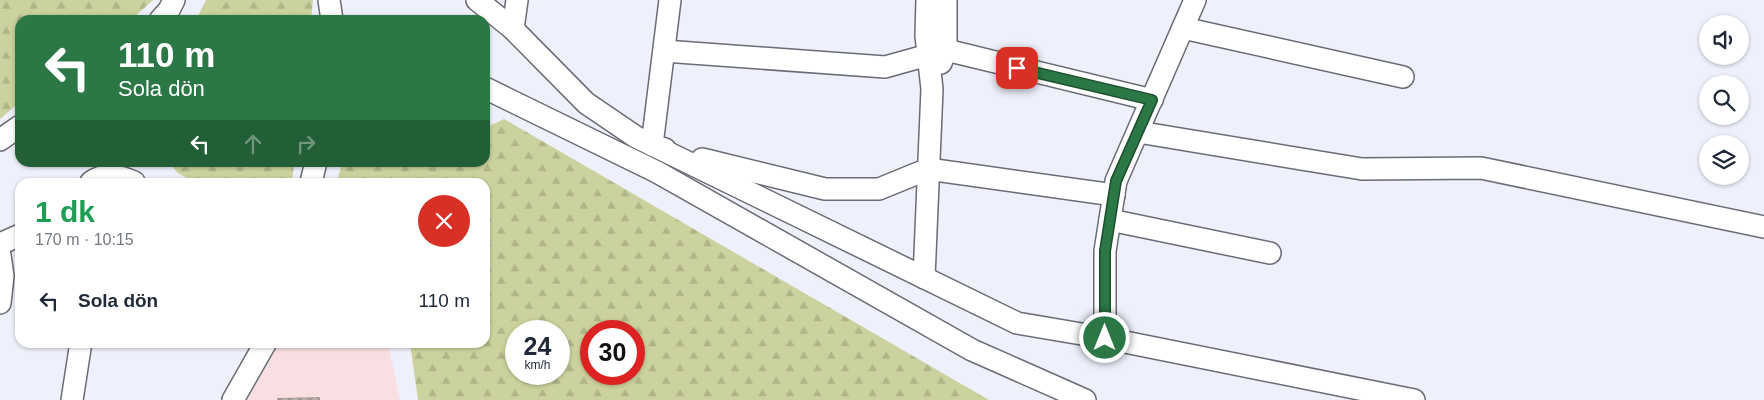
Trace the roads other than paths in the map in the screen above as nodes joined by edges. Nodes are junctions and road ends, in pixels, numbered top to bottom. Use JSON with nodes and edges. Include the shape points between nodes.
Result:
{"nodes":[{"id":1,"x":174,"y":0,"type":"edge"},
{"id":2,"x":329,"y":0,"type":"edge"},
{"id":3,"x":477,"y":0,"type":"edge"},
{"id":4,"x":517,"y":0,"type":"edge"},
{"id":5,"x":670,"y":0,"type":"edge"},
{"id":6,"x":927,"y":0,"type":"edge"},
{"id":7,"x":946,"y":0,"type":"edge"},
{"id":8,"x":1195,"y":0,"type":"edge"},
{"id":9,"x":164,"y":15,"type":"edge"},
{"id":10,"x":331,"y":15,"type":"edge"},
{"id":11,"x":1183,"y":28,"type":"junction"},
{"id":12,"x":513,"y":29,"type":"junction"},
{"id":13,"x":664,"y":51,"type":"junction"},
{"id":14,"x":937,"y":52,"type":"junction"},
{"id":15,"x":1403,"y":77,"type":"dead end"},
{"id":16,"x":490,"y":90,"type":"edge"},
{"id":17,"x":1152,"y":100,"type":"junction"},
{"id":18,"x":15,"y":130,"type":"edge"},
{"id":19,"x":1138,"y":132,"type":"junction"},
{"id":20,"x":0,"y":140,"type":"edge"},
{"id":21,"x":652,"y":145,"type":"junction"},
{"id":22,"x":928,"y":169,"type":"junction"},
{"id":23,"x":100,"y":178,"type":"edge"},
{"id":24,"x":124,"y":178,"type":"edge"},
{"id":25,"x":1114,"y":195,"type":"junction"},
{"id":26,"x":1110,"y":220,"type":"junction"},
{"id":27,"x":1764,"y":227,"type":"edge"},
{"id":28,"x":1270,"y":254,"type":"dead end"},
{"id":29,"x":0,"y":255,"type":"edge"},
{"id":30,"x":924,"y":278,"type":"junction"},
{"id":31,"x":0,"y":303,"type":"edge"},
{"id":32,"x":1105,"y":338,"type":"junction"},
{"id":33,"x":80,"y":348,"type":"edge"},
{"id":34,"x":263,"y":348,"type":"edge"},
{"id":35,"x":72,"y":400,"type":"edge"},
{"id":36,"x":233,"y":400,"type":"edge"},
{"id":37,"x":1085,"y":400,"type":"edge"},
{"id":38,"x":1414,"y":400,"type":"edge"}],
"edges":[{"from":1,"to":9,"type":"street"},
{"from":2,"to":10,"type":"street"},
{"from":3,"to":12,"type":"street"},
{"from":4,"to":12,"type":"street"},
{"from":5,"to":13,"type":"street"},
{"from":6,"to":14,"type":"street"},
{"from":7,"to":14,"type":"street"},
{"from":8,"to":11,"type":"street"},
{"from":11,"to":15,"type":"street"},
{"from":11,"to":17,"type":"street"},
{"from":12,"to":21,"type":"street","via":[[586,103]]},
{"from":13,"to":14,"type":"street","via":[[886,67]]},
{"from":13,"to":21,"type":"street"},
{"from":14,"to":17,"type":"street"},
{"from":14,"to":22,"type":"street"},
{"from":16,"to":37,"type":"street","via":[[657,172],[972,350]]},
{"from":17,"to":19,"type":"street"},
{"from":18,"to":20,"type":"street"},
{"from":19,"to":25,"type":"street","via":[[1116,181]]},
{"from":19,"to":27,"type":"street","via":[[1362,169],[1481,168]]},
{"from":21,"to":22,"type":"street","via":[[825,189],[879,189]]},
{"from":21,"to":30,"type":"street"},
{"from":22,"to":25,"type":"street"},
{"from":22,"to":30,"type":"street"},
{"from":23,"to":24,"type":"street","via":[[117,175]]},
{"from":25,"to":26,"type":"street"},
{"from":26,"to":28,"type":"street"},
{"from":26,"to":32,"type":"street","via":[[1105,251]]},
{"from":29,"to":31,"type":"street"},
{"from":30,"to":32,"type":"street","via":[[1017,323]]},
{"from":32,"to":38,"type":"street"},
{"from":33,"to":35,"type":"street"},
{"from":34,"to":36,"type":"street"}]}
